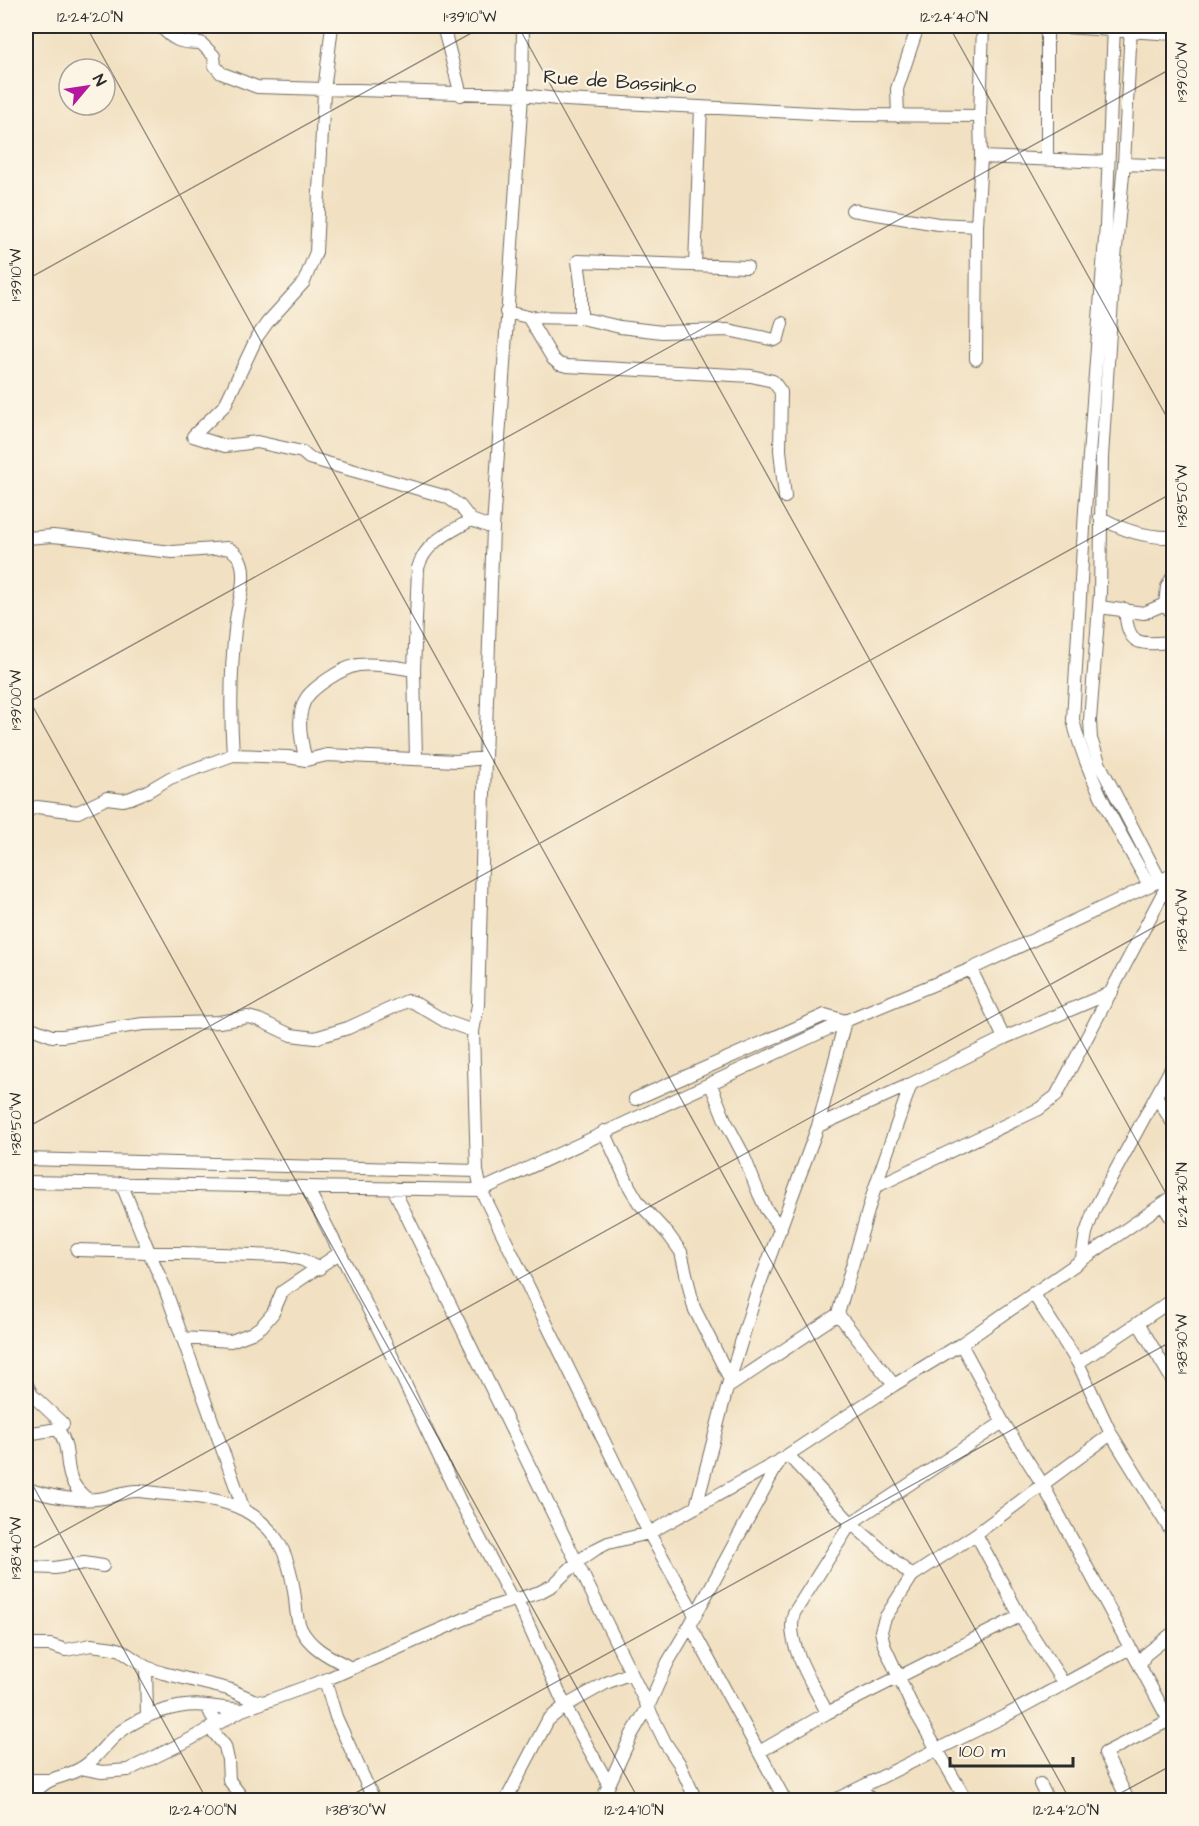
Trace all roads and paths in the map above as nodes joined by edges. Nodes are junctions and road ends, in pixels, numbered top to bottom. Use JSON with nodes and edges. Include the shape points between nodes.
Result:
{"nodes":[{"id":1,"x":160,"y":26,"type":"edge"},
{"id":2,"x":332,"y":26,"type":"edge"},
{"id":3,"x":443,"y":26,"type":"edge"},
{"id":4,"x":523,"y":26,"type":"edge"},
{"id":5,"x":921,"y":26,"type":"edge"},
{"id":6,"x":983,"y":26,"type":"edge"},
{"id":7,"x":1049,"y":26,"type":"edge"},
{"id":8,"x":1114,"y":28,"type":"edge"},
{"id":9,"x":1131,"y":28,"type":"edge"},
{"id":10,"x":1173,"y":34,"type":"edge"},
{"id":11,"x":324,"y":91,"type":"junction"},
{"id":12,"x":461,"y":94,"type":"junction"},
{"id":13,"x":522,"y":95,"type":"junction"},
{"id":14,"x":701,"y":107,"type":"junction"},
{"id":15,"x":898,"y":116,"type":"junction"},
{"id":16,"x":980,"y":116,"type":"junction"},
{"id":17,"x":981,"y":157,"type":"junction"},
{"id":18,"x":1047,"y":159,"type":"junction"},
{"id":19,"x":1107,"y":162,"type":"junction"},
{"id":20,"x":1124,"y":164,"type":"junction"},
{"id":21,"x":1173,"y":166,"type":"edge"},
{"id":22,"x":852,"y":210,"type":"dead end"},
{"id":23,"x":977,"y":226,"type":"junction"},
{"id":24,"x":695,"y":265,"type":"junction"},
{"id":25,"x":747,"y":267,"type":"dead end"},
{"id":26,"x":506,"y":312,"type":"junction"},
{"id":27,"x":528,"y":317,"type":"junction"},
{"id":28,"x":581,"y":318,"type":"junction"},
{"id":29,"x":782,"y":323,"type":"dead end"},
{"id":30,"x":976,"y":359,"type":"dead end"},
{"id":31,"x":786,"y":497,"type":"dead end"},
{"id":32,"x":1100,"y":517,"type":"junction"},
{"id":33,"x":471,"y":520,"type":"junction"},
{"id":34,"x":493,"y":528,"type":"junction"},
{"id":35,"x":1173,"y":537,"type":"edge"},
{"id":36,"x":26,"y":538,"type":"edge"},
{"id":37,"x":1173,"y":574,"type":"edge"},
{"id":38,"x":1165,"y":604,"type":"junction"},
{"id":39,"x":1100,"y":608,"type":"junction"},
{"id":40,"x":1125,"y":609,"type":"junction"},
{"id":41,"x":1173,"y":616,"type":"edge"},
{"id":42,"x":1173,"y":642,"type":"edge"},
{"id":43,"x":414,"y":670,"type":"junction"},
{"id":44,"x":233,"y":755,"type":"junction"},
{"id":45,"x":484,"y":758,"type":"junction"},
{"id":46,"x":416,"y":759,"type":"junction"},
{"id":47,"x":306,"y":760,"type":"junction"},
{"id":48,"x":26,"y":811,"type":"edge"},
{"id":49,"x":1173,"y":874,"type":"edge"},
{"id":50,"x":1154,"y":883,"type":"junction"},
{"id":51,"x":971,"y":969,"type":"junction"},
{"id":52,"x":1112,"y":992,"type":"junction"},
{"id":53,"x":845,"y":1021,"type":"junction"},
{"id":54,"x":26,"y":1026,"type":"edge"},
{"id":55,"x":473,"y":1031,"type":"junction"},
{"id":56,"x":1004,"y":1038,"type":"junction"},
{"id":57,"x":1173,"y":1063,"type":"edge"},
{"id":58,"x":911,"y":1084,"type":"junction"},
{"id":59,"x":711,"y":1085,"type":"junction"},
{"id":60,"x":1156,"y":1096,"type":"junction"},
{"id":61,"x":635,"y":1099,"type":"dead end"},
{"id":62,"x":1173,"y":1125,"type":"edge"},
{"id":63,"x":818,"y":1126,"type":"junction"},
{"id":64,"x":604,"y":1131,"type":"junction"},
{"id":65,"x":26,"y":1159,"type":"edge"},
{"id":66,"x":105,"y":1161,"type":"junction"},
{"id":67,"x":477,"y":1171,"type":"junction"},
{"id":68,"x":26,"y":1182,"type":"edge"},
{"id":69,"x":105,"y":1183,"type":"junction"},
{"id":70,"x":121,"y":1183,"type":"junction"},
{"id":71,"x":307,"y":1187,"type":"junction"},
{"id":72,"x":875,"y":1187,"type":"junction"},
{"id":73,"x":393,"y":1188,"type":"junction"},
{"id":74,"x":481,"y":1190,"type":"junction"},
{"id":75,"x":1173,"y":1196,"type":"edge"},
{"id":76,"x":1162,"y":1204,"type":"junction"},
{"id":77,"x":1173,"y":1222,"type":"edge"},
{"id":78,"x":781,"y":1229,"type":"junction"},
{"id":79,"x":77,"y":1250,"type":"dead end"},
{"id":80,"x":147,"y":1251,"type":"junction"},
{"id":81,"x":341,"y":1252,"type":"junction"},
{"id":82,"x":1082,"y":1258,"type":"junction"},
{"id":83,"x":319,"y":1269,"type":"junction"},
{"id":84,"x":1033,"y":1293,"type":"junction"},
{"id":85,"x":1173,"y":1299,"type":"edge"},
{"id":86,"x":838,"y":1314,"type":"junction"},
{"id":87,"x":1139,"y":1324,"type":"junction"},
{"id":88,"x":182,"y":1338,"type":"junction"},
{"id":89,"x":961,"y":1344,"type":"junction"},
{"id":90,"x":1078,"y":1364,"type":"junction"},
{"id":91,"x":26,"y":1383,"type":"edge"},
{"id":92,"x":729,"y":1383,"type":"junction"},
{"id":93,"x":1173,"y":1383,"type":"edge"},
{"id":94,"x":894,"y":1385,"type":"junction"},
{"id":95,"x":1003,"y":1422,"type":"junction"},
{"id":96,"x":63,"y":1424,"type":"dead end"},
{"id":97,"x":26,"y":1434,"type":"edge"},
{"id":98,"x":1111,"y":1434,"type":"junction"},
{"id":99,"x":784,"y":1458,"type":"junction"},
{"id":100,"x":1043,"y":1485,"type":"junction"},
{"id":101,"x":26,"y":1488,"type":"edge"},
{"id":102,"x":86,"y":1498,"type":"junction"},
{"id":103,"x":696,"y":1507,"type":"junction"},
{"id":104,"x":244,"y":1510,"type":"junction"},
{"id":105,"x":851,"y":1523,"type":"junction"},
{"id":106,"x":649,"y":1533,"type":"junction"},
{"id":107,"x":976,"y":1534,"type":"junction"},
{"id":108,"x":1173,"y":1536,"type":"edge"},
{"id":109,"x":577,"y":1562,"type":"junction"},
{"id":110,"x":103,"y":1566,"type":"dead end"},
{"id":111,"x":26,"y":1567,"type":"edge"},
{"id":112,"x":912,"y":1575,"type":"junction"},
{"id":113,"x":515,"y":1600,"type":"junction"},
{"id":114,"x":1020,"y":1616,"type":"junction"},
{"id":115,"x":693,"y":1620,"type":"junction"},
{"id":116,"x":1173,"y":1632,"type":"edge"},
{"id":117,"x":26,"y":1645,"type":"edge"},
{"id":118,"x":1130,"y":1648,"type":"junction"},
{"id":119,"x":1140,"y":1665,"type":"junction"},
{"id":120,"x":146,"y":1667,"type":"junction"},
{"id":121,"x":351,"y":1668,"type":"junction"},
{"id":122,"x":631,"y":1673,"type":"junction"},
{"id":123,"x":899,"y":1678,"type":"junction"},
{"id":124,"x":325,"y":1680,"type":"junction"},
{"id":125,"x":1064,"y":1684,"type":"junction"},
{"id":126,"x":263,"y":1702,"type":"junction"},
{"id":127,"x":207,"y":1706,"type":"junction"},
{"id":128,"x":565,"y":1706,"type":"junction"},
{"id":129,"x":648,"y":1707,"type":"junction"},
{"id":130,"x":242,"y":1710,"type":"junction"},
{"id":131,"x":827,"y":1713,"type":"junction"},
{"id":132,"x":147,"y":1717,"type":"junction"},
{"id":133,"x":1171,"y":1725,"type":"edge"},
{"id":134,"x":213,"y":1726,"type":"junction"},
{"id":135,"x":937,"y":1748,"type":"junction"},
{"id":136,"x":759,"y":1752,"type":"junction"},
{"id":137,"x":81,"y":1768,"type":"junction"},
{"id":138,"x":26,"y":1780,"type":"edge"},
{"id":139,"x":49,"y":1780,"type":"junction"},
{"id":140,"x":1040,"y":1784,"type":"dead end"},
{"id":141,"x":609,"y":1785,"type":"junction"},
{"id":142,"x":862,"y":1787,"type":"junction"},
{"id":143,"x":30,"y":1800,"type":"edge"},
{"id":144,"x":244,"y":1800,"type":"edge"},
{"id":145,"x":374,"y":1800,"type":"edge"},
{"id":146,"x":506,"y":1800,"type":"edge"},
{"id":147,"x":602,"y":1800,"type":"edge"},
{"id":148,"x":696,"y":1800,"type":"edge"},
{"id":149,"x":785,"y":1800,"type":"edge"},
{"id":150,"x":835,"y":1800,"type":"edge"},
{"id":151,"x":870,"y":1800,"type":"edge"},
{"id":152,"x":966,"y":1800,"type":"edge"},
{"id":153,"x":1048,"y":1800,"type":"edge"},
{"id":154,"x":1128,"y":1800,"type":"edge"}],
"edges":[{"from":1,"to":11,"type":"street","name":"Rue de Bassinko","via":[[182,43],[201,43],[214,56],[220,73],[257,87]]},
{"from":2,"to":11,"type":"street"},
{"from":3,"to":12,"type":"street"},
{"from":4,"to":13,"type":"street"},
{"from":5,"to":15,"type":"street","via":[[897,89]]},
{"from":6,"to":16,"type":"street"},
{"from":7,"to":8,"type":"street"},
{"from":7,"to":18,"type":"street"},
{"from":8,"to":9,"type":"street"},
{"from":8,"to":19,"type":"street"},
{"from":9,"to":10,"type":"street"},
{"from":9,"to":20,"type":"street"},
{"from":11,"to":12,"type":"street","name":"Rue de Bassinko"},
{"from":11,"to":33,"type":"street","via":[[316,252],[311,267],[304,282],[257,337],[225,405],[193,436],[225,446],[257,442],[297,451],[309,458],[447,497]]},
{"from":12,"to":13,"type":"street","name":"Rue de Bassinko"},
{"from":13,"to":14,"type":"street","name":"Rue de Bassinko"},
{"from":13,"to":26,"type":"street"},
{"from":14,"to":15,"type":"street","name":"Rue de Bassinko"},
{"from":14,"to":24,"type":"street"},
{"from":15,"to":16,"type":"street","name":"Rue de Bassinko"},
{"from":16,"to":17,"type":"street"},
{"from":17,"to":18,"type":"street"},
{"from":17,"to":23,"type":"street"},
{"from":18,"to":19,"type":"street"},
{"from":19,"to":50,"type":"street","via":[[1073,720],[1101,797]]},
{"from":20,"to":21,"type":"street"},
{"from":20,"to":32,"type":"street"},
{"from":22,"to":23,"type":"street"},
{"from":23,"to":30,"type":"street"},
{"from":24,"to":25,"type":"street"},
{"from":24,"to":28,"type":"street","via":[[578,261]]},
{"from":26,"to":27,"type":"street"},
{"from":26,"to":34,"type":"street"},
{"from":27,"to":28,"type":"street"},
{"from":27,"to":31,"type":"street","via":[[559,364],[751,376],[773,381],[781,392],[780,450]]},
{"from":28,"to":29,"type":"street","via":[[662,332],[728,330],[775,340]]},
{"from":32,"to":35,"type":"street","via":[[1144,536]]},
{"from":32,"to":39,"type":"street"},
{"from":33,"to":34,"type":"street"},
{"from":33,"to":43,"type":"street","via":[[427,548],[421,557]]},
{"from":34,"to":45,"type":"street"},
{"from":36,"to":44,"type":"street","via":[[53,536],[173,552],[233,550],[243,572],[234,638]]},
{"from":37,"to":38,"type":"street"},
{"from":38,"to":40,"type":"street","via":[[1144,613]]},
{"from":38,"to":41,"type":"street"},
{"from":39,"to":40,"type":"street"},
{"from":39,"to":50,"type":"street","via":[[1091,739]]},
{"from":40,"to":42,"type":"street","via":[[1129,635],[1135,641]]},
{"from":43,"to":46,"type":"street"},
{"from":43,"to":47,"type":"street","via":[[357,666],[326,680],[307,697],[301,714]]},
{"from":44,"to":47,"type":"street"},
{"from":44,"to":48,"type":"street","via":[[170,778],[131,798],[107,798],[78,813],[37,807]]},
{"from":45,"to":46,"type":"street"},
{"from":45,"to":55,"type":"street","via":[[478,1005]]},
{"from":46,"to":47,"type":"street","via":[[327,755]]},
{"from":49,"to":50,"type":"street"},
{"from":49,"to":52,"type":"street"},
{"from":50,"to":51,"type":"street"},
{"from":51,"to":53,"type":"street"},
{"from":51,"to":56,"type":"street"},
{"from":52,"to":56,"type":"street"},
{"from":52,"to":72,"type":"street","via":[[1056,1096],[1047,1104]]},
{"from":53,"to":59,"type":"street"},
{"from":53,"to":61,"type":"street","via":[[825,1015]]},
{"from":53,"to":63,"type":"street"},
{"from":54,"to":55,"type":"street","via":[[63,1036],[143,1023],[219,1022],[248,1017],[291,1035],[315,1038],[348,1028],[407,1001]]},
{"from":55,"to":67,"type":"street"},
{"from":56,"to":58,"type":"street"},
{"from":57,"to":60,"type":"street"},
{"from":58,"to":63,"type":"street"},
{"from":58,"to":72,"type":"street"},
{"from":59,"to":64,"type":"street"},
{"from":59,"to":78,"type":"street","via":[[762,1202]]},
{"from":60,"to":62,"type":"street"},
{"from":60,"to":82,"type":"street","via":[[1094,1209]]},
{"from":63,"to":78,"type":"street"},
{"from":64,"to":74,"type":"street"},
{"from":64,"to":92,"type":"street","via":[[639,1203],[682,1254],[694,1308]]},
{"from":65,"to":66,"type":"street"},
{"from":66,"to":67,"type":"street"},
{"from":66,"to":69,"type":"street"},
{"from":67,"to":74,"type":"street"},
{"from":68,"to":69,"type":"street"},
{"from":69,"to":70,"type":"street"},
{"from":70,"to":71,"type":"street"},
{"from":70,"to":80,"type":"street"},
{"from":71,"to":73,"type":"street"},
{"from":71,"to":81,"type":"street"},
{"from":72,"to":86,"type":"street"},
{"from":73,"to":74,"type":"street"},
{"from":73,"to":109,"type":"street"},
{"from":74,"to":106,"type":"street"},
{"from":75,"to":76,"type":"street"},
{"from":76,"to":77,"type":"street"},
{"from":76,"to":82,"type":"street"},
{"from":78,"to":92,"type":"street"},
{"from":79,"to":80,"type":"street"},
{"from":80,"to":83,"type":"street","via":[[286,1256]]},
{"from":80,"to":88,"type":"street"},
{"from":81,"to":83,"type":"street"},
{"from":81,"to":113,"type":"street","via":[[460,1501]]},
{"from":82,"to":84,"type":"street"},
{"from":83,"to":88,"type":"street","via":[[282,1292],[273,1313],[252,1333],[231,1341]]},
{"from":84,"to":89,"type":"street"},
{"from":84,"to":90,"type":"street"},
{"from":85,"to":87,"type":"street"},
{"from":86,"to":92,"type":"street"},
{"from":86,"to":94,"type":"street"},
{"from":87,"to":90,"type":"street"},
{"from":87,"to":93,"type":"street"},
{"from":88,"to":104,"type":"street"},
{"from":89,"to":94,"type":"street"},
{"from":89,"to":95,"type":"street"},
{"from":90,"to":98,"type":"street"},
{"from":91,"to":96,"type":"street","via":[[32,1395]]},
{"from":92,"to":103,"type":"street"},
{"from":94,"to":99,"type":"street"},
{"from":95,"to":100,"type":"street"},
{"from":95,"to":105,"type":"street"},
{"from":97,"to":102,"type":"street","via":[[58,1429],[66,1448],[70,1477]]},
{"from":98,"to":100,"type":"street"},
{"from":98,"to":108,"type":"street"},
{"from":99,"to":103,"type":"street"},
{"from":99,"to":105,"type":"street"},
{"from":99,"to":115,"type":"street"},
{"from":100,"to":107,"type":"street"},
{"from":100,"to":118,"type":"street"},
{"from":101,"to":102,"type":"street","via":[[60,1498]]},
{"from":102,"to":104,"type":"street","via":[[131,1490],[222,1502]]},
{"from":103,"to":106,"type":"street"},
{"from":104,"to":121,"type":"street","via":[[280,1542],[290,1566],[302,1632],[321,1653]]},
{"from":105,"to":112,"type":"street"},
{"from":105,"to":131,"type":"street","via":[[791,1623],[796,1649]]},
{"from":106,"to":109,"type":"street","via":[[596,1549]]},
{"from":106,"to":115,"type":"street"},
{"from":107,"to":112,"type":"street"},
{"from":107,"to":114,"type":"street"},
{"from":109,"to":113,"type":"street","via":[[553,1585]]},
{"from":109,"to":122,"type":"street"},
{"from":110,"to":111,"type":"street","via":[[84,1563]]},
{"from":112,"to":123,"type":"street","via":[[881,1631]]},
{"from":113,"to":121,"type":"street"},
{"from":113,"to":128,"type":"street"},
{"from":114,"to":123,"type":"street"},
{"from":114,"to":125,"type":"street"},
{"from":115,"to":129,"type":"street"},
{"from":115,"to":136,"type":"street"},
{"from":116,"to":119,"type":"street","via":[[1145,1655]]},
{"from":117,"to":120,"type":"street","via":[[66,1650],[91,1645],[114,1648]]},
{"from":118,"to":119,"type":"street"},
{"from":118,"to":125,"type":"street"},
{"from":119,"to":133,"type":"street"},
{"from":120,"to":126,"type":"street"},
{"from":120,"to":132,"type":"street"},
{"from":121,"to":124,"type":"street"},
{"from":122,"to":128,"type":"street"},
{"from":122,"to":129,"type":"street"},
{"from":123,"to":131,"type":"street"},
{"from":123,"to":135,"type":"street"},
{"from":124,"to":126,"type":"street"},
{"from":124,"to":145,"type":"street","via":[[336,1717]]},
{"from":125,"to":135,"type":"street"},
{"from":126,"to":130,"type":"street"},
{"from":127,"to":130,"type":"street"},
{"from":127,"to":132,"type":"street","via":[[179,1706]]},
{"from":127,"to":134,"type":"street"},
{"from":128,"to":141,"type":"street"},
{"from":128,"to":146,"type":"street","via":[[549,1720]]},
{"from":129,"to":141,"type":"street"},
{"from":129,"to":148,"type":"street"},
{"from":130,"to":134,"type":"street"},
{"from":131,"to":136,"type":"street"},
{"from":132,"to":137,"type":"street","via":[[118,1732],[100,1754]]},
{"from":133,"to":154,"type":"street","via":[[1105,1753]]},
{"from":134,"to":137,"type":"street","via":[[128,1770],[102,1772]]},
{"from":134,"to":144,"type":"street","via":[[225,1746],[229,1780]]},
{"from":135,"to":142,"type":"street"},
{"from":135,"to":152,"type":"street"},
{"from":136,"to":149,"type":"street"},
{"from":137,"to":139,"type":"street"},
{"from":138,"to":139,"type":"street"},
{"from":139,"to":143,"type":"street"},
{"from":140,"to":153,"type":"street"},
{"from":141,"to":147,"type":"street"},
{"from":142,"to":150,"type":"street"},
{"from":142,"to":151,"type":"street"}]}
